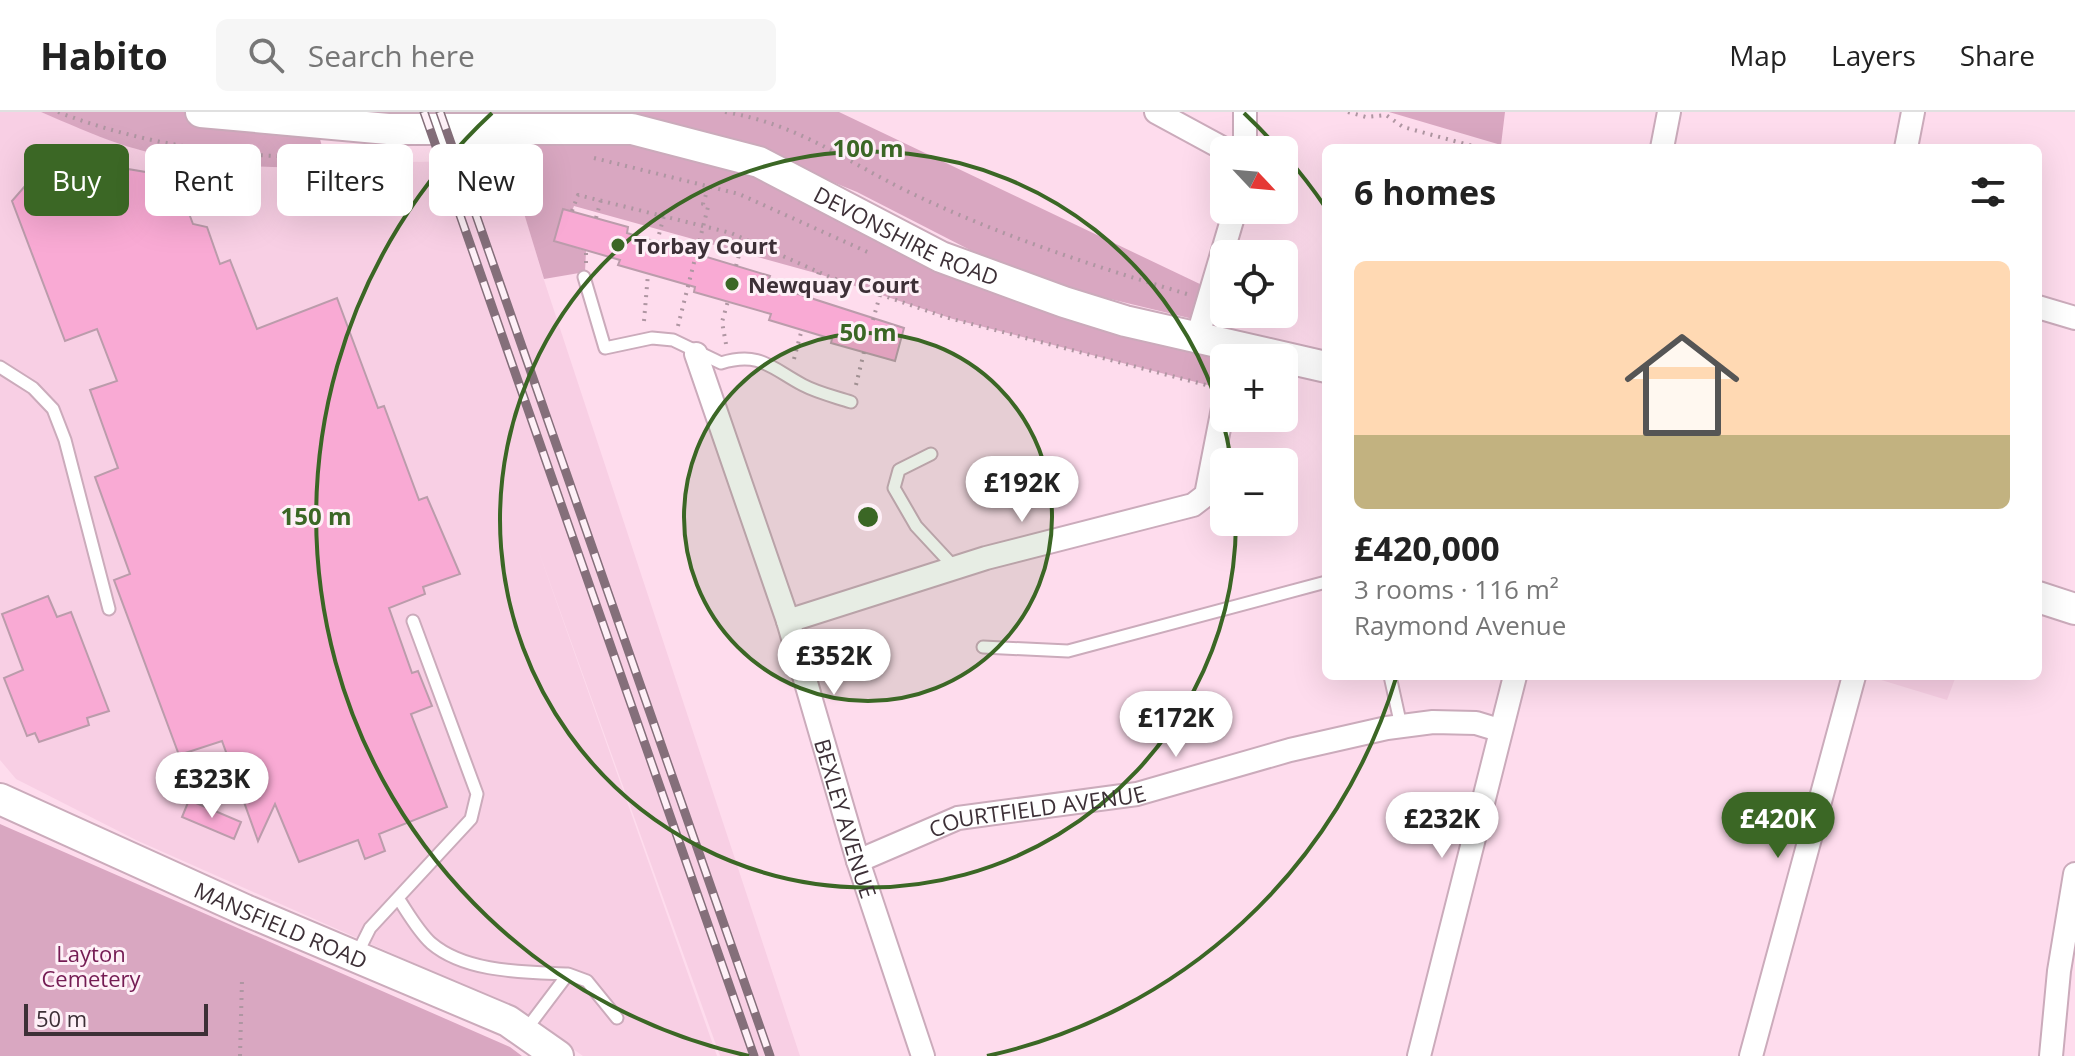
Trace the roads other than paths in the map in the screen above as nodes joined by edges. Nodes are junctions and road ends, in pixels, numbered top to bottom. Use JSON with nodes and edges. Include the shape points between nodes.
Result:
{"nodes":[{"id":1,"x":201,"y":112,"type":"edge"},
{"id":2,"x":1156,"y":112,"type":"edge"},
{"id":3,"x":1245,"y":112,"type":"edge"},
{"id":4,"x":1669,"y":112,"type":"edge"},
{"id":5,"x":1913,"y":112,"type":"edge"},
{"id":6,"x":1245,"y":136,"type":"edge"},
{"id":7,"x":1210,"y":141,"type":"edge"},
{"id":8,"x":1663,"y":144,"type":"edge"},
{"id":9,"x":1907,"y":144,"type":"edge"},
{"id":10,"x":1231,"y":224,"type":"edge"},
{"id":11,"x":584,"y":277,"type":"dead end"},
{"id":12,"x":2042,"y":308,"type":"edge"},
{"id":13,"x":2075,"y":318,"type":"edge"},
{"id":14,"x":1198,"y":335,"type":"junction"},
{"id":15,"x":1219,"y":344,"type":"edge"},
{"id":16,"x":696,"y":354,"type":"junction"},
{"id":17,"x":1298,"y":362,"type":"edge"},
{"id":18,"x":1322,"y":366,"type":"edge"},
{"id":19,"x":0,"y":367,"type":"edge"},
{"id":20,"x":851,"y":402,"type":"road end"},
{"id":21,"x":1215,"y":432,"type":"edge"},
{"id":22,"x":931,"y":454,"type":"dead end"},
{"id":23,"x":955,"y":568,"type":"junction"},
{"id":24,"x":1322,"y":583,"type":"edge"},
{"id":25,"x":2042,"y":598,"type":"edge"},
{"id":26,"x":109,"y":609,"type":"dead end"},
{"id":27,"x":2075,"y":609,"type":"edge"},
{"id":28,"x":413,"y":621,"type":"dead end"},
{"id":29,"x":788,"y":621,"type":"junction"},
{"id":30,"x":983,"y":647,"type":"dead end"},
{"id":31,"x":1391,"y":680,"type":"edge"},
{"id":32,"x":1514,"y":680,"type":"edge"},
{"id":33,"x":1853,"y":680,"type":"edge"},
{"id":34,"x":1401,"y":726,"type":"junction"},
{"id":35,"x":1499,"y":730,"type":"junction"},
{"id":36,"x":0,"y":799,"type":"edge"},
{"id":37,"x":858,"y":861,"type":"junction"},
{"id":38,"x":2075,"y":874,"type":"edge"},
{"id":39,"x":398,"y":898,"type":"junction"},
{"id":40,"x":355,"y":957,"type":"junction"},
{"id":41,"x":568,"y":974,"type":"junction"},
{"id":42,"x":617,"y":1018,"type":"dead end"},
{"id":43,"x":524,"y":1032,"type":"junction"},
{"id":44,"x":558,"y":1056,"type":"edge"},
{"id":45,"x":923,"y":1056,"type":"edge"},
{"id":46,"x":1419,"y":1056,"type":"edge"},
{"id":47,"x":1751,"y":1056,"type":"edge"},
{"id":48,"x":2051,"y":1056,"type":"edge"}],
"edges":[{"from":1,"to":14,"type":"main road","name":"DEVONSHIRE ROAD","via":[[388,129],[632,129],[759,162],[941,257],[990,276],[1125,321]]},
{"from":2,"to":7,"type":"street"},
{"from":3,"to":6,"type":"street"},
{"from":4,"to":8,"type":"street"},
{"from":5,"to":9,"type":"street"},
{"from":10,"to":14,"type":"street"},
{"from":11,"to":16,"type":"lane","via":[[605,348],[652,338],[673,340]]},
{"from":12,"to":13,"type":"street"},
{"from":14,"to":15,"type":"main road","name":"DEVONSHIRE ROAD"},
{"from":16,"to":20,"type":"lane","via":[[721,363],[740,357],[765,361]]},
{"from":16,"to":29,"type":"street","name":"BEXLEY AVENUE"},
{"from":17,"to":18,"type":"main road","name":"DEVONSHIRE ROAD"},
{"from":19,"to":26,"type":"lane","via":[[33,388],[53,409]]},
{"from":21,"to":23,"type":"street","via":[[1206,495],[1193,505]]},
{"from":22,"to":23,"type":"lane","via":[[899,470],[894,488],[916,526]]},
{"from":23,"to":29,"type":"street"},
{"from":24,"to":30,"type":"lane","via":[[1068,651]]},
{"from":25,"to":27,"type":"main road"},
{"from":28,"to":39,"type":"lane","via":[[477,794],[471,819]]},
{"from":29,"to":37,"type":"street","name":"BEXLEY AVENUE"},
{"from":31,"to":34,"type":"lane"},
{"from":32,"to":35,"type":"street"},
{"from":33,"to":47,"type":"street"},
{"from":34,"to":35,"type":"street","name":"COURTFIELD AVENUE","via":[[1476,723]]},
{"from":34,"to":37,"type":"street","name":"COURTFIELD AVENUE","via":[[1290,750],[1137,794],[958,818]]},
{"from":35,"to":46,"type":"street"},
{"from":36,"to":40,"type":"main road","name":"MANSFIELD ROAD"},
{"from":37,"to":45,"type":"street","name":"BEXLEY AVENUE"},
{"from":38,"to":48,"type":"street"},
{"from":39,"to":40,"type":"lane","via":[[370,928]]},
{"from":39,"to":41,"type":"lane","via":[[440,949],[478,965]]},
{"from":40,"to":43,"type":"main road","name":"MANSFIELD ROAD"},
{"from":41,"to":42,"type":"lane","via":[[587,981]]},
{"from":41,"to":43,"type":"lane"},
{"from":43,"to":44,"type":"main road","name":"MANSFIELD ROAD"}]}
